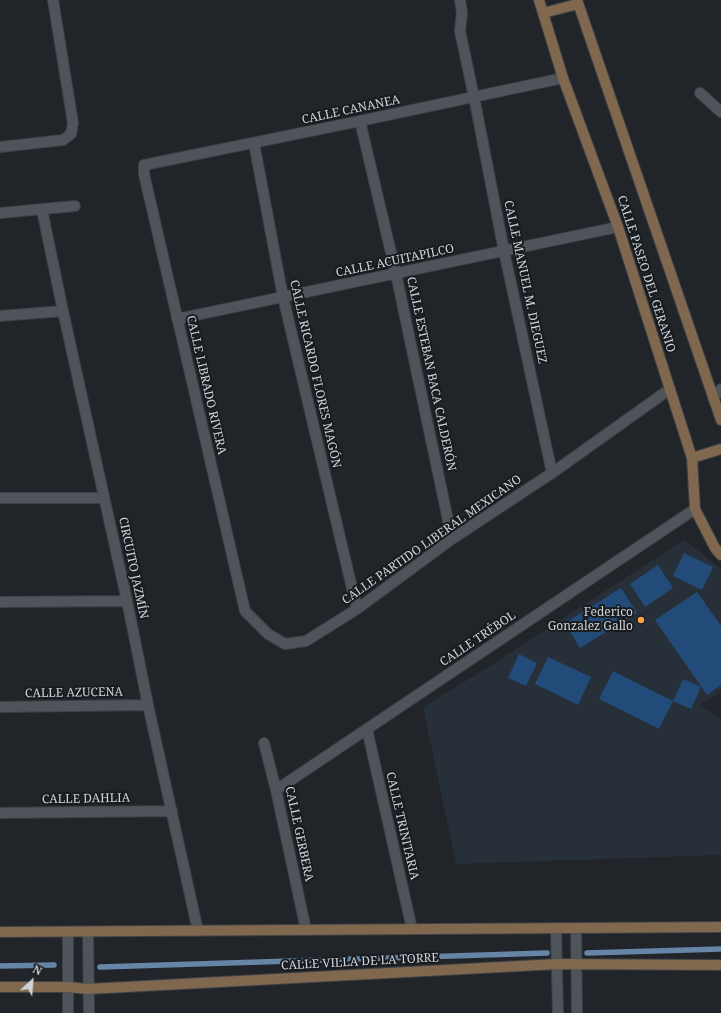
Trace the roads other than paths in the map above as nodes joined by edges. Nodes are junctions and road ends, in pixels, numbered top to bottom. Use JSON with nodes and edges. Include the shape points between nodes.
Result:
{"nodes":[{"id":1,"x":53,"y":0,"type":"edge"},
{"id":2,"x":460,"y":0,"type":"edge"},
{"id":3,"x":539,"y":0,"type":"edge"},
{"id":4,"x":577,"y":2,"type":"edge"},
{"id":5,"x":543,"y":13,"type":"junction"},
{"id":6,"x":563,"y":78,"type":"junction"},
{"id":7,"x":700,"y":94,"type":"dead end"},
{"id":8,"x":474,"y":97,"type":"junction"},
{"id":9,"x":721,"y":112,"type":"edge"},
{"id":10,"x":360,"y":121,"type":"junction"},
{"id":11,"x":254,"y":143,"type":"junction"},
{"id":12,"x":0,"y":147,"type":"edge"},
{"id":13,"x":144,"y":165,"type":"joint"},
{"id":14,"x":75,"y":206,"type":"dead end"},
{"id":15,"x":42,"y":210,"type":"junction"},
{"id":16,"x":0,"y":213,"type":"edge"},
{"id":17,"x":618,"y":227,"type":"junction"},
{"id":18,"x":504,"y":251,"type":"junction"},
{"id":19,"x":396,"y":274,"type":"junction"},
{"id":20,"x":283,"y":297,"type":"junction"},
{"id":21,"x":63,"y":311,"type":"junction"},
{"id":22,"x":0,"y":316,"type":"edge"},
{"id":23,"x":178,"y":319,"type":"junction"},
{"id":24,"x":670,"y":389,"type":"junction"},
{"id":25,"x":721,"y":389,"type":"edge"},
{"id":26,"x":713,"y":398,"type":"junction"},
{"id":27,"x":721,"y":420,"type":"edge"},
{"id":28,"x":721,"y":449,"type":"edge"},
{"id":29,"x":692,"y":458,"type":"junction"},
{"id":30,"x":552,"y":473,"type":"junction"},
{"id":31,"x":0,"y":498,"type":"edge"},
{"id":32,"x":104,"y":498,"type":"junction"},
{"id":33,"x":695,"y":509,"type":"junction"},
{"id":34,"x":452,"y":539,"type":"junction"},
{"id":35,"x":721,"y":555,"type":"edge"},
{"id":36,"x":127,"y":601,"type":"junction"},
{"id":37,"x":0,"y":602,"type":"edge"},
{"id":38,"x":357,"y":609,"type":"junction"},
{"id":39,"x":245,"y":611,"type":"joint"},
{"id":40,"x":148,"y":705,"type":"junction"},
{"id":41,"x":0,"y":707,"type":"edge"},
{"id":42,"x":367,"y":729,"type":"junction"},
{"id":43,"x":264,"y":743,"type":"dead end"},
{"id":44,"x":276,"y":790,"type":"junction"},
{"id":45,"x":172,"y":811,"type":"junction"},
{"id":46,"x":0,"y":813,"type":"edge"},
{"id":47,"x":721,"y":927,"type":"edge"},
{"id":48,"x":556,"y":928,"type":"junction"},
{"id":49,"x":576,"y":928,"type":"junction"},
{"id":50,"x":412,"y":929,"type":"junction"},
{"id":51,"x":306,"y":930,"type":"junction"},
{"id":52,"x":198,"y":931,"type":"junction"},
{"id":53,"x":0,"y":932,"type":"edge"},
{"id":54,"x":68,"y":932,"type":"junction"},
{"id":55,"x":88,"y":932,"type":"junction"},
{"id":56,"x":558,"y":964,"type":"junction"},
{"id":57,"x":577,"y":964,"type":"junction"},
{"id":58,"x":721,"y":965,"type":"edge"},
{"id":59,"x":0,"y":987,"type":"edge"},
{"id":60,"x":68,"y":987,"type":"junction"},
{"id":61,"x":88,"y":989,"type":"junction"},
{"id":62,"x":68,"y":1013,"type":"edge"},
{"id":63,"x":89,"y":1013,"type":"edge"},
{"id":64,"x":558,"y":1013,"type":"edge"},
{"id":65,"x":577,"y":1013,"type":"edge"}],
"edges":[{"from":1,"to":12,"type":"street","via":[[73,123],[71,134],[63,140]]},
{"from":2,"to":8,"type":"street","name":"CALLE MANUEL M. DIEGUEZ","via":[[460,31]]},
{"from":3,"to":5,"type":"street","name":"CALLE PASEO DEL GERANIO"},
{"from":4,"to":5,"type":"street"},
{"from":4,"to":26,"type":"street","name":"CALLE PASEO DEL GERANIO"},
{"from":5,"to":6,"type":"street","name":"CALLE PASEO DEL GERANIO"},
{"from":6,"to":8,"type":"street","name":"CALLE CANANEA"},
{"from":6,"to":17,"type":"street","name":"CALLE PASEO DEL GERANIO"},
{"from":7,"to":9,"type":"street"},
{"from":8,"to":10,"type":"street","name":"CALLE CANANEA"},
{"from":8,"to":18,"type":"street","name":"CALLE MANUEL M. DIEGUEZ"},
{"from":10,"to":11,"type":"street","name":"CALLE CANANEA"},
{"from":10,"to":19,"type":"street","name":"CALLE ESTEBAN BACA CALDERÓN"},
{"from":11,"to":13,"type":"street","name":"CALLE CANANEA"},
{"from":11,"to":20,"type":"street","name":"CALLE RICARDO FLORES MAGÓN"},
{"from":13,"to":23,"type":"street","name":"CALLE LIBRADO RIVERA"},
{"from":14,"to":15,"type":"street"},
{"from":15,"to":16,"type":"street"},
{"from":15,"to":21,"type":"street","name":"CIRCUITO JAZMÍN"},
{"from":17,"to":18,"type":"street","name":"CALLE ACUITAPILCO"},
{"from":17,"to":24,"type":"street","name":"CALLE PASEO DEL GERANIO"},
{"from":18,"to":19,"type":"street","name":"CALLE ACUITAPILCO"},
{"from":18,"to":30,"type":"street","name":"CALLE MANUEL M. DIEGUEZ"},
{"from":19,"to":20,"type":"street","name":"CALLE ACUITAPILCO"},
{"from":19,"to":34,"type":"street","name":"CALLE ESTEBAN BACA CALDERÓN"},
{"from":20,"to":23,"type":"street","name":"CALLE ACUITAPILCO"},
{"from":20,"to":38,"type":"street","name":"CALLE RICARDO FLORES MAGÓN"},
{"from":21,"to":22,"type":"street"},
{"from":21,"to":32,"type":"street","name":"CIRCUITO JAZMÍN"},
{"from":23,"to":39,"type":"street","name":"CALLE LIBRADO RIVERA"},
{"from":24,"to":29,"type":"street","name":"CALLE PASEO DEL GERANIO"},
{"from":24,"to":30,"type":"street","name":"CALLE PARTIDO LIBERAL MEXICANO"},
{"from":25,"to":26,"type":"street"},
{"from":26,"to":27,"type":"street","name":"CALLE PASEO DEL GERANIO"},
{"from":28,"to":29,"type":"street"},
{"from":29,"to":33,"type":"street","name":"CALLE PASEO DEL GERANIO"},
{"from":30,"to":34,"type":"street","name":"CALLE PARTIDO LIBERAL MEXICANO"},
{"from":31,"to":32,"type":"street"},
{"from":32,"to":36,"type":"street","name":"CIRCUITO JAZMÍN"},
{"from":33,"to":35,"type":"street","name":"CALLE PASEO DEL GERANIO"},
{"from":33,"to":42,"type":"street","name":"CALLE TRÉBOL"},
{"from":34,"to":38,"type":"street","name":"CALLE PARTIDO LIBERAL MEXICANO"},
{"from":36,"to":37,"type":"street"},
{"from":36,"to":40,"type":"street","name":"CIRCUITO JAZMÍN"},
{"from":38,"to":39,"type":"street","name":"CALLE PARTIDO LIBERAL MEXICANO","via":[[306,641],[285,644],[268,634]]},
{"from":40,"to":41,"type":"street","name":"CALLE AZUCENA"},
{"from":40,"to":45,"type":"street","name":"CIRCUITO JAZMÍN"},
{"from":42,"to":44,"type":"street","name":"CALLE TRÉBOL"},
{"from":42,"to":50,"type":"street","name":"CALLE TRINITARIA"},
{"from":43,"to":44,"type":"street","name":"CALLE GERBERA"},
{"from":44,"to":51,"type":"street","name":"CALLE GERBERA"},
{"from":45,"to":46,"type":"street","name":"CALLE DAHLIA"},
{"from":45,"to":52,"type":"street","name":"CIRCUITO JAZMÍN"},
{"from":47,"to":49,"type":"street"},
{"from":48,"to":49,"type":"street"},
{"from":48,"to":50,"type":"street"},
{"from":48,"to":56,"type":"street"},
{"from":49,"to":57,"type":"street"},
{"from":50,"to":51,"type":"street"},
{"from":51,"to":52,"type":"street"},
{"from":52,"to":55,"type":"street"},
{"from":53,"to":54,"type":"street"},
{"from":54,"to":55,"type":"street"},
{"from":54,"to":60,"type":"street"},
{"from":55,"to":61,"type":"street"},
{"from":56,"to":57,"type":"street","name":"CALLE VILLA DE LA TORRE"},
{"from":56,"to":61,"type":"street","name":"CALLE VILLA DE LA TORRE"},
{"from":56,"to":64,"type":"street"},
{"from":57,"to":58,"type":"street","name":"CALLE VILLA DE LA TORRE"},
{"from":57,"to":65,"type":"street"},
{"from":59,"to":60,"type":"street","name":"CALLE VILLA DE LA TORRE"},
{"from":60,"to":61,"type":"street","name":"CALLE VILLA DE LA TORRE"},
{"from":60,"to":62,"type":"street"},
{"from":61,"to":63,"type":"street"}]}
